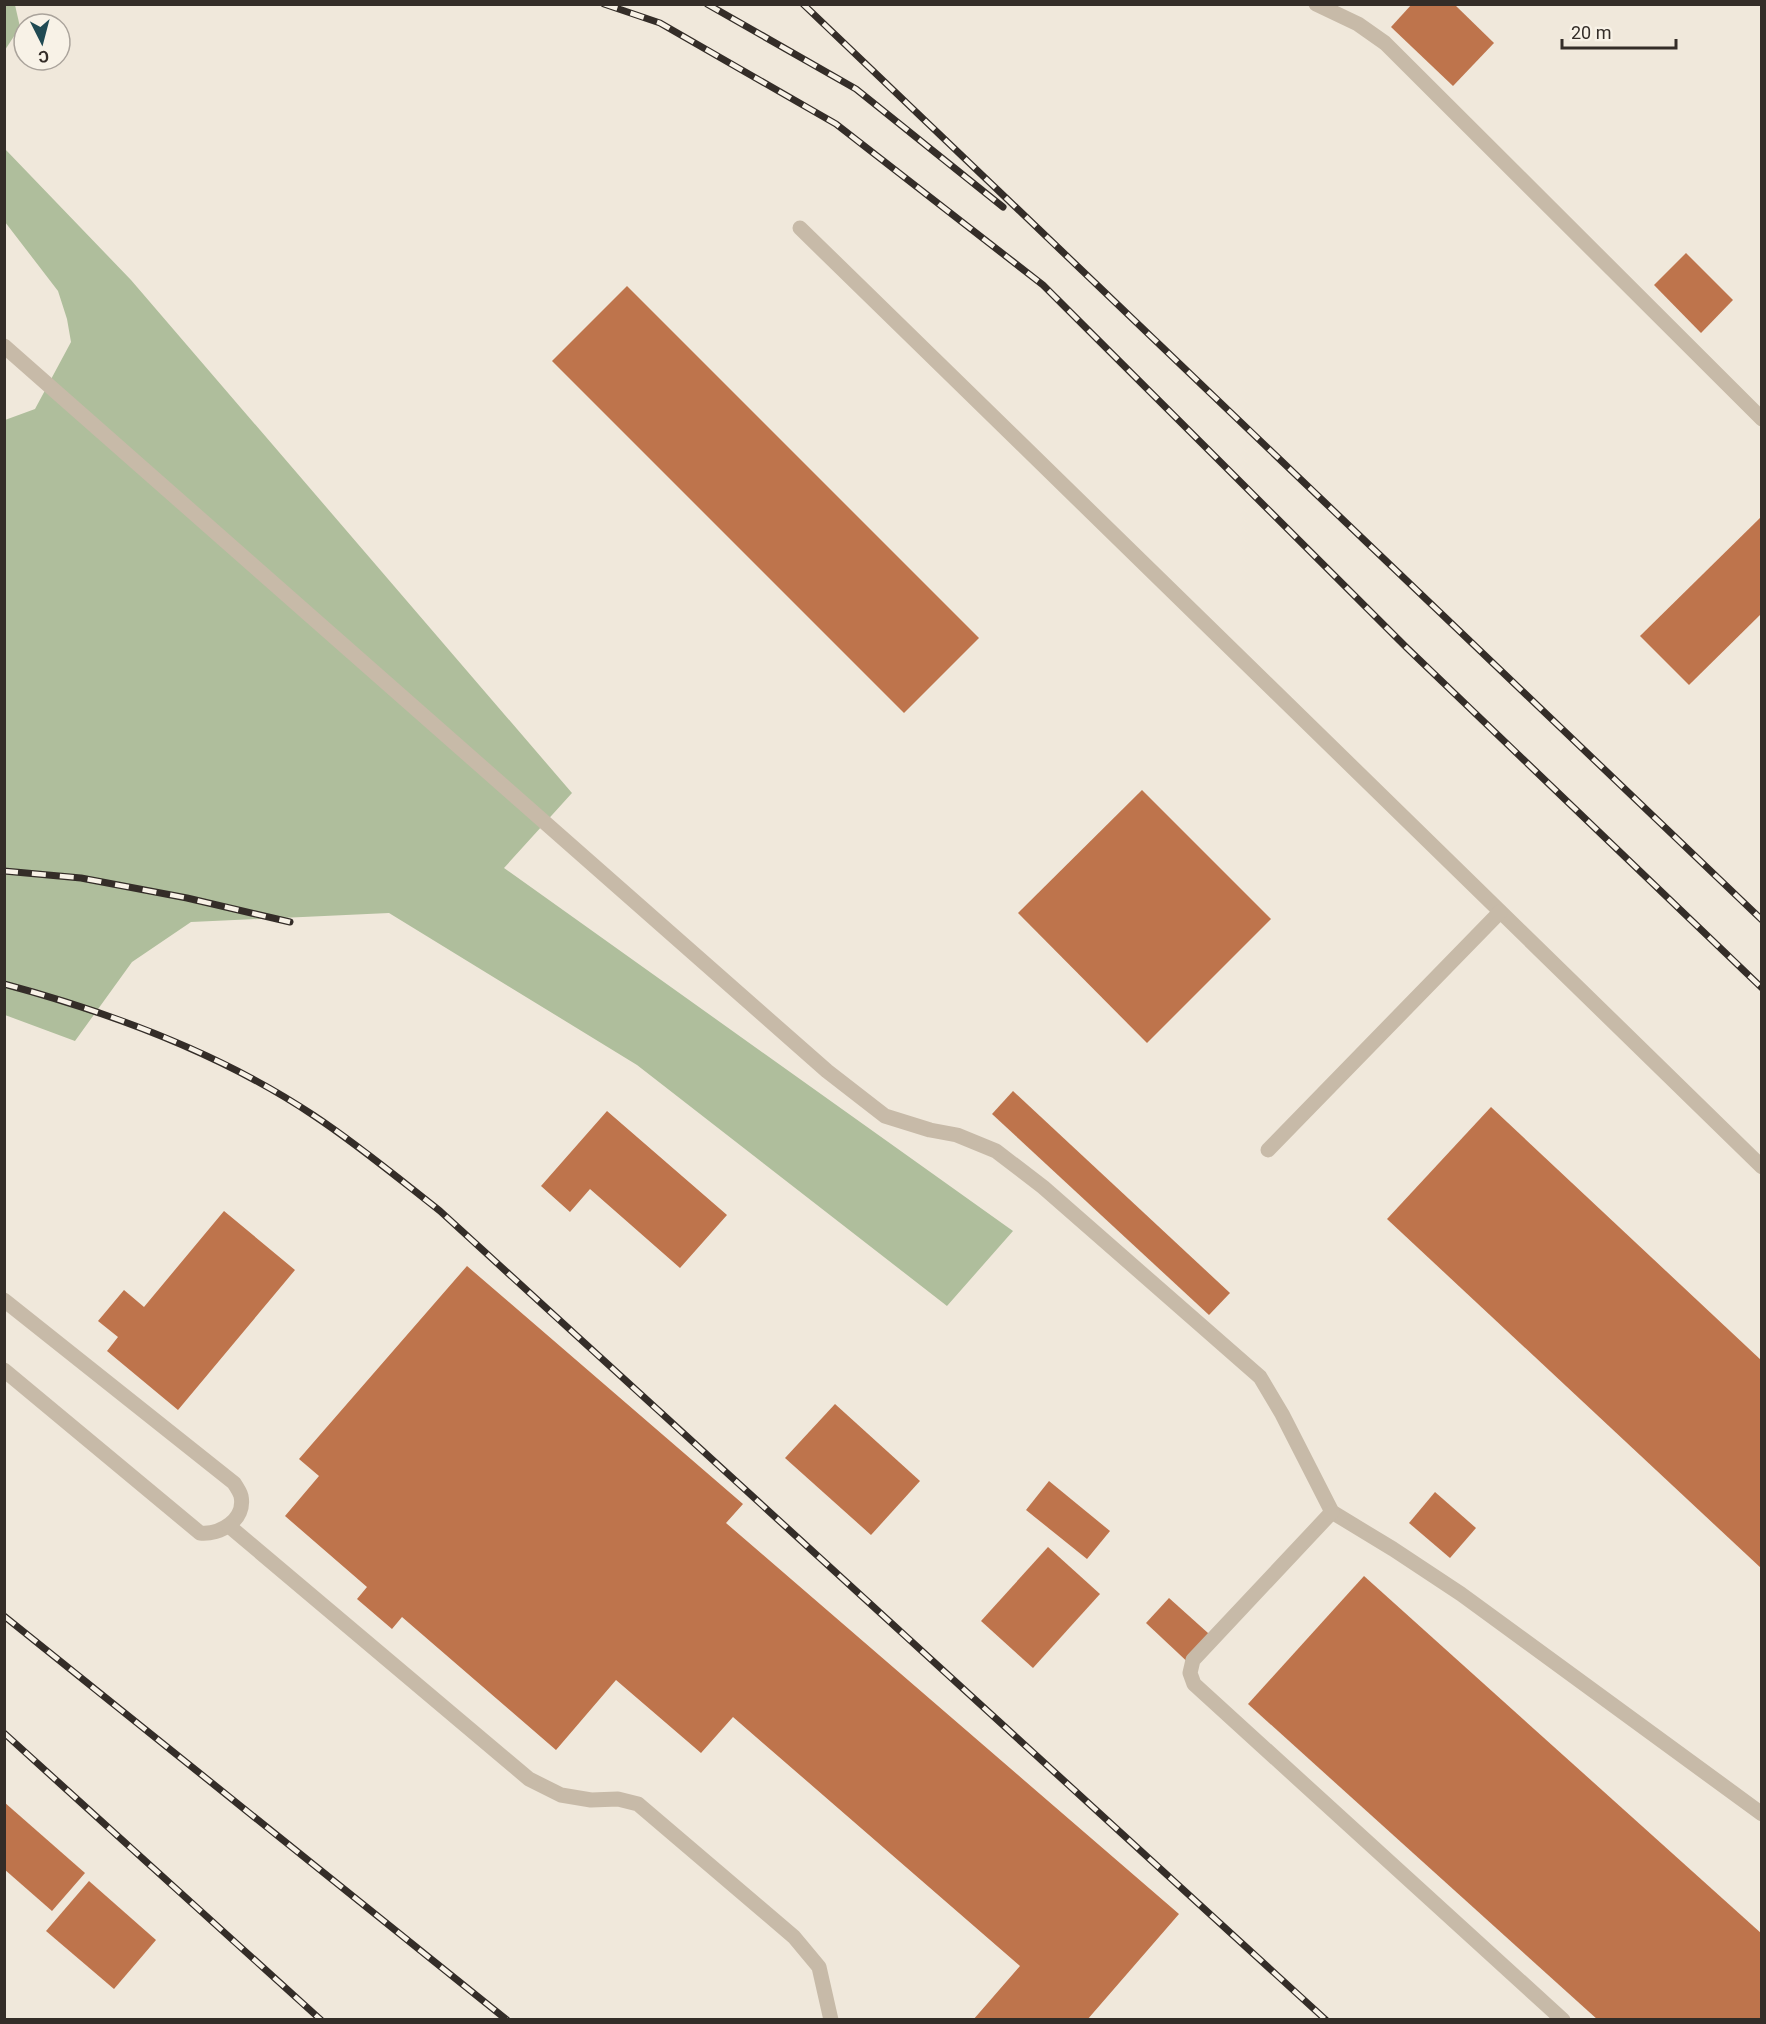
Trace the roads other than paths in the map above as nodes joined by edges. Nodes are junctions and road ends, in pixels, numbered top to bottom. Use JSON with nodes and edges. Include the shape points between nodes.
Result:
{"nodes":[{"id":1,"x":1316,"y":4,"type":"edge"},
{"id":2,"x":800,"y":228,"type":"dead end"},
{"id":3,"x":4,"y":346,"type":"edge"},
{"id":4,"x":1761,"y":419,"type":"edge"},
{"id":5,"x":1500,"y":912,"type":"junction"},
{"id":6,"x":1268,"y":1150,"type":"dead end"},
{"id":7,"x":1761,"y":1167,"type":"edge"},
{"id":8,"x":4,"y":1300,"type":"edge"},
{"id":9,"x":4,"y":1370,"type":"edge"},
{"id":10,"x":1332,"y":1512,"type":"junction"},
{"id":11,"x":229,"y":1526,"type":"junction"},
{"id":12,"x":1761,"y":1814,"type":"edge"},
{"id":13,"x":831,"y":2019,"type":"edge"},
{"id":14,"x":1563,"y":2019,"type":"edge"}],
"edges":[{"from":1,"to":4,"type":"lane","via":[[1358,24],[1385,43]]},
{"from":2,"to":5,"type":"lane"},
{"from":3,"to":10,"type":"lane","via":[[827,1071],[885,1116],[957,1135],[996,1151],[1180,1306],[1260,1377]]},
{"from":5,"to":6,"type":"lane"},
{"from":5,"to":7,"type":"lane"},
{"from":8,"to":11,"type":"lane","via":[[234,1483],[241,1495],[241,1511]]},
{"from":9,"to":11,"type":"lane","via":[[200,1533],[211,1534]]},
{"from":10,"to":12,"type":"lane","via":[[1461,1594]]},
{"from":10,"to":14,"type":"lane","via":[[1193,1660],[1190,1673],[1194,1684]]},
{"from":11,"to":13,"type":"lane","via":[[529,1779],[561,1796],[638,1804],[794,1937],[819,1967]]}]}
